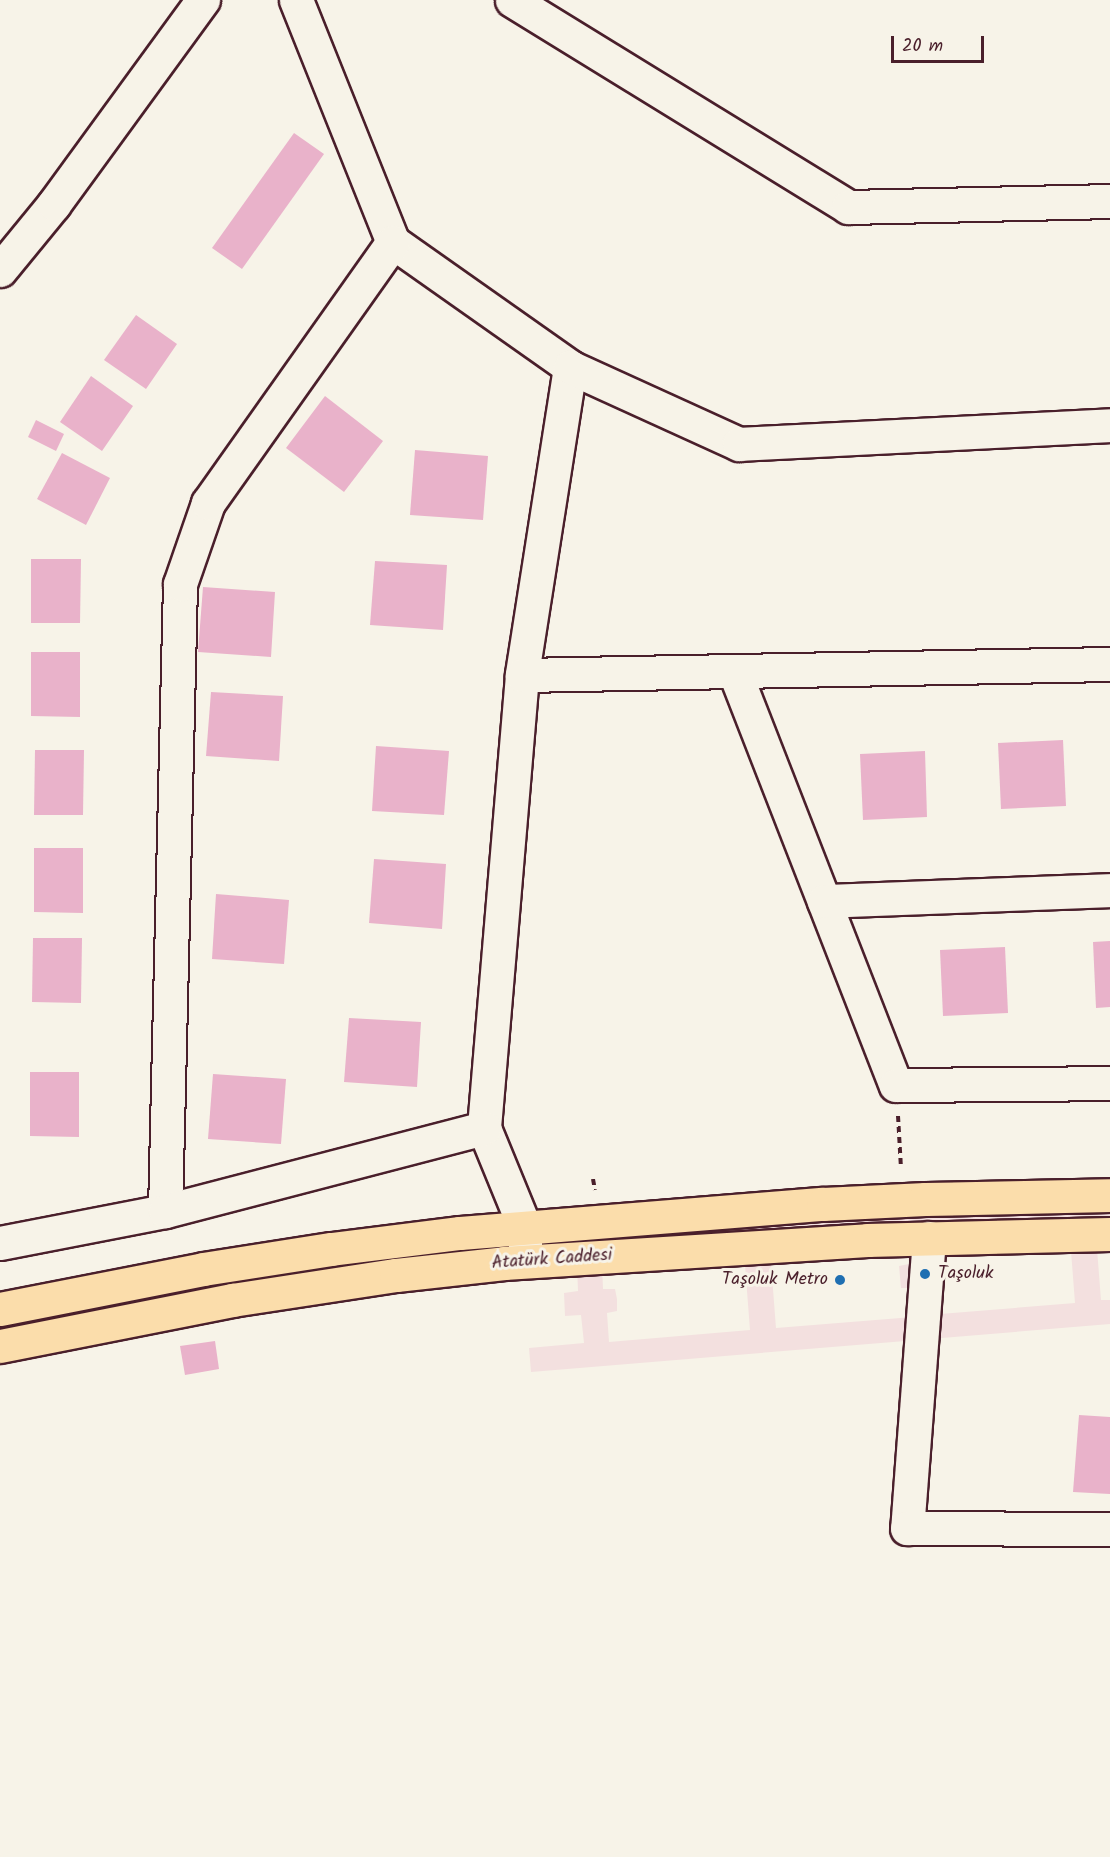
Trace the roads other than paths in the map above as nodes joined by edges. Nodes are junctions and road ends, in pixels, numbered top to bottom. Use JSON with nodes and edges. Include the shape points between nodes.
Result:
{"nodes":[{"id":1,"x":203,"y":0,"type":"edge"},
{"id":2,"x":296,"y":0,"type":"edge"},
{"id":3,"x":512,"y":0,"type":"edge"},
{"id":4,"x":1110,"y":201,"type":"edge"},
{"id":5,"x":393,"y":242,"type":"junction"},
{"id":6,"x":0,"y":270,"type":"edge"},
{"id":7,"x":570,"y":367,"type":"junction"},
{"id":8,"x":1110,"y":425,"type":"edge"},
{"id":9,"x":1110,"y":664,"type":"edge"},
{"id":10,"x":735,"y":673,"type":"junction"},
{"id":11,"x":522,"y":675,"type":"junction"},
{"id":12,"x":1110,"y":890,"type":"edge"},
{"id":13,"x":824,"y":901,"type":"junction"},
{"id":14,"x":1110,"y":1083,"type":"edge"},
{"id":15,"x":484,"y":1128,"type":"junction"},
{"id":16,"x":1110,"y":1195,"type":"edge"},
{"id":17,"x":165,"y":1211,"type":"junction"},
{"id":18,"x":525,"y":1228,"type":"junction"},
{"id":19,"x":1110,"y":1234,"type":"edge"},
{"id":20,"x":929,"y":1238,"type":"junction"},
{"id":21,"x":0,"y":1243,"type":"edge"},
{"id":22,"x":525,"y":1262,"type":"junction"},
{"id":23,"x":0,"y":1309,"type":"edge"},
{"id":24,"x":0,"y":1346,"type":"edge"},
{"id":25,"x":1110,"y":1529,"type":"edge"}],
"edges":[{"from":1,"to":6,"type":"street","via":[[54,204]]},
{"from":2,"to":5,"type":"street"},
{"from":3,"to":4,"type":"street","via":[[848,207]]},
{"from":5,"to":7,"type":"street"},
{"from":5,"to":17,"type":"street","via":[[208,503],[180,584]]},
{"from":7,"to":8,"type":"street","via":[[739,444]]},
{"from":7,"to":11,"type":"street"},
{"from":9,"to":10,"type":"street"},
{"from":10,"to":11,"type":"street"},
{"from":10,"to":13,"type":"street"},
{"from":11,"to":15,"type":"street"},
{"from":12,"to":13,"type":"street"},
{"from":13,"to":14,"type":"street","via":[[896,1085]]},
{"from":15,"to":17,"type":"street"},
{"from":15,"to":18,"type":"street"},
{"from":16,"to":18,"type":"main road","name":"Atatürk Caddesi","via":[[903,1200]]},
{"from":17,"to":21,"type":"street"},
{"from":18,"to":22,"type":"street"},
{"from":18,"to":23,"type":"main road","name":"Atatürk Caddesi","via":[[319,1251],[114,1285]]},
{"from":19,"to":20,"type":"main road","name":"Atatürk Caddesi"},
{"from":20,"to":22,"type":"main road","name":"Atatürk Caddesi"},
{"from":20,"to":25,"type":"street","via":[[907,1528]]},
{"from":22,"to":24,"type":"main road","name":"Atatürk Caddesi","via":[[396,1275],[232,1300]]}]}
